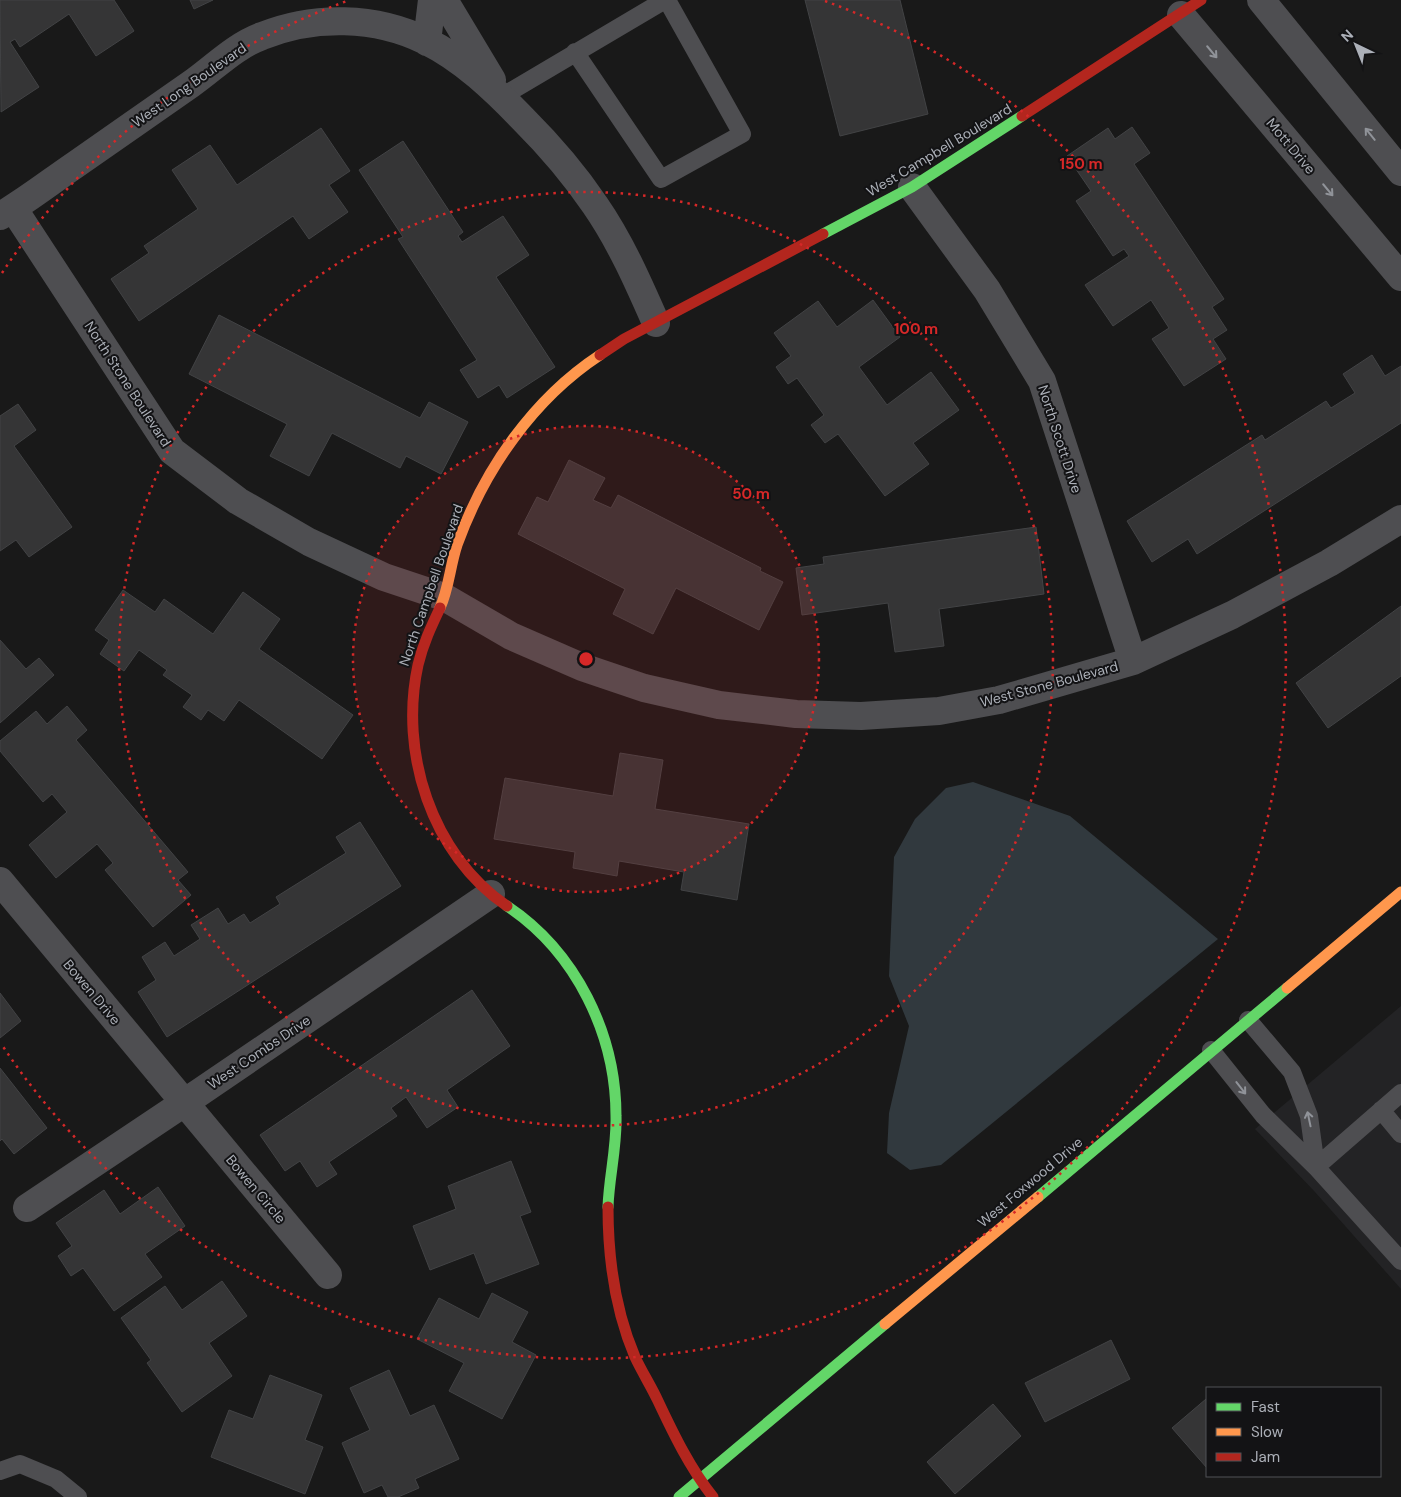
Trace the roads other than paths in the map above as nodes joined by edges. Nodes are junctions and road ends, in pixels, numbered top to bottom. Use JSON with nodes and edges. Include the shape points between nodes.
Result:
{"nodes":[{"id":1,"x":432,"y":0,"type":"edge"},
{"id":2,"x":444,"y":0,"type":"edge"},
{"id":3,"x":666,"y":0,"type":"edge"},
{"id":4,"x":1261,"y":0,"type":"edge"},
{"id":5,"x":1185,"y":5,"type":"edge"},
{"id":6,"x":427,"y":42,"type":"junction"},
{"id":7,"x":576,"y":52,"type":"junction"},
{"id":8,"x":501,"y":97,"type":"junction"},
{"id":9,"x":1401,"y":172,"type":"edge"},
{"id":10,"x":912,"y":187,"type":"junction"},
{"id":11,"x":7,"y":212,"type":"edge"},
{"id":12,"x":1401,"y":277,"type":"edge"},
{"id":13,"x":656,"y":323,"type":"junction"},
{"id":14,"x":1401,"y":519,"type":"edge"},
{"id":15,"x":444,"y":597,"type":"junction"},
{"id":16,"x":1132,"y":661,"type":"junction"},
{"id":17,"x":0,"y":881,"type":"edge"},
{"id":18,"x":1401,"y":892,"type":"edge"},
{"id":19,"x":491,"y":894,"type":"junction"},
{"id":20,"x":1248,"y":1020,"type":"junction"},
{"id":21,"x":1211,"y":1050,"type":"junction"},
{"id":22,"x":1401,"y":1092,"type":"edge"},
{"id":23,"x":184,"y":1103,"type":"junction"},
{"id":24,"x":1381,"y":1110,"type":"junction"},
{"id":25,"x":1401,"y":1134,"type":"edge"},
{"id":26,"x":1316,"y":1167,"type":"junction"},
{"id":27,"x":27,"y":1208,"type":"dead end"},
{"id":28,"x":1401,"y":1260,"type":"edge"},
{"id":29,"x":328,"y":1275,"type":"dead end"},
{"id":30,"x":0,"y":1471,"type":"edge"},
{"id":31,"x":699,"y":1481,"type":"junction"},
{"id":32,"x":78,"y":1497,"type":"edge"},
{"id":33,"x":679,"y":1497,"type":"edge"},
{"id":34,"x":713,"y":1497,"type":"edge"}],
"edges":[{"from":1,"to":6,"type":"street"},
{"from":2,"to":8,"type":"street"},
{"from":3,"to":7,"type":"lane"},
{"from":3,"to":7,"type":"lane","via":[[742,134],[661,179]]},
{"from":9,"to":4,"type":"street","one_way":true},
{"from":5,"to":10,"type":"street","name":"West Campbell Boulevard"},
{"from":5,"to":12,"type":"street","name":"Mott Drive","one_way":true},
{"from":6,"to":8,"type":"street","name":"West Long Boulevard","via":[[462,64]]},
{"from":6,"to":11,"type":"street","name":"West Long Boulevard","via":[[382,25],[344,21],[306,23],[262,36],[228,54],[196,80]]},
{"from":7,"to":8,"type":"lane"},
{"from":8,"to":13,"type":"street","via":[[552,148],[595,205],[631,267]]},
{"from":10,"to":13,"type":"street","name":"West Campbell Boulevard"},
{"from":10,"to":16,"type":"street","name":"North Scott Drive","via":[[988,290],[1042,381]]},
{"from":11,"to":15,"type":"street","name":"North Stone Boulevard","via":[[172,451],[238,501],[309,542],[384,577]]},
{"from":13,"to":15,"type":"street","name":"North Campbell Boulevard","via":[[624,339],[582,368],[539,406],[503,451],[474,504],[456,548]]},
{"from":14,"to":16,"type":"street","name":"West Stone Boulevard","via":[[1240,610]]},
{"from":15,"to":16,"type":"street","name":"West Stone Boulevard","via":[[511,636],[582,667],[644,688],[719,706],[796,714],[861,716],[939,711],[999,700]]},
{"from":15,"to":19,"type":"street","name":"North Campbell Boulevard","via":[[425,639],[415,679],[412,721],[417,766],[429,806],[448,842],[472,875]]},
{"from":17,"to":23,"type":"street","name":"Bowen Drive"},
{"from":18,"to":20,"type":"street","name":"West Foxwood Drive"},
{"from":19,"to":23,"type":"street","name":"West Combs Drive"},
{"from":19,"to":31,"type":"street","name":"North Campbell Boulevard","via":[[528,921],[556,949],[584,990],[604,1036],[614,1085],[616,1125],[608,1207],[609,1255],[617,1303],[635,1355]]},
{"from":20,"to":21,"type":"street","name":"West Foxwood Drive"},
{"from":26,"to":20,"type":"lane","one_way":true,"via":[[1309,1116],[1292,1072]]},
{"from":21,"to":26,"type":"lane","one_way":true,"via":[[1263,1115]]},
{"from":21,"to":31,"type":"street","name":"West Foxwood Drive"},
{"from":22,"to":24,"type":"lane"},
{"from":23,"to":27,"type":"street","name":"West Combs Drive"},
{"from":23,"to":29,"type":"street","name":"Bowen Circle"},
{"from":24,"to":25,"type":"lane"},
{"from":24,"to":26,"type":"lane"},
{"from":26,"to":28,"type":"lane"},
{"from":30,"to":32,"type":"lane","via":[[20,1464],[56,1479]]},
{"from":31,"to":33,"type":"street","name":"West Foxwood Drive"},
{"from":31,"to":34,"type":"street","name":"North Campbell Boulevard"}]}
